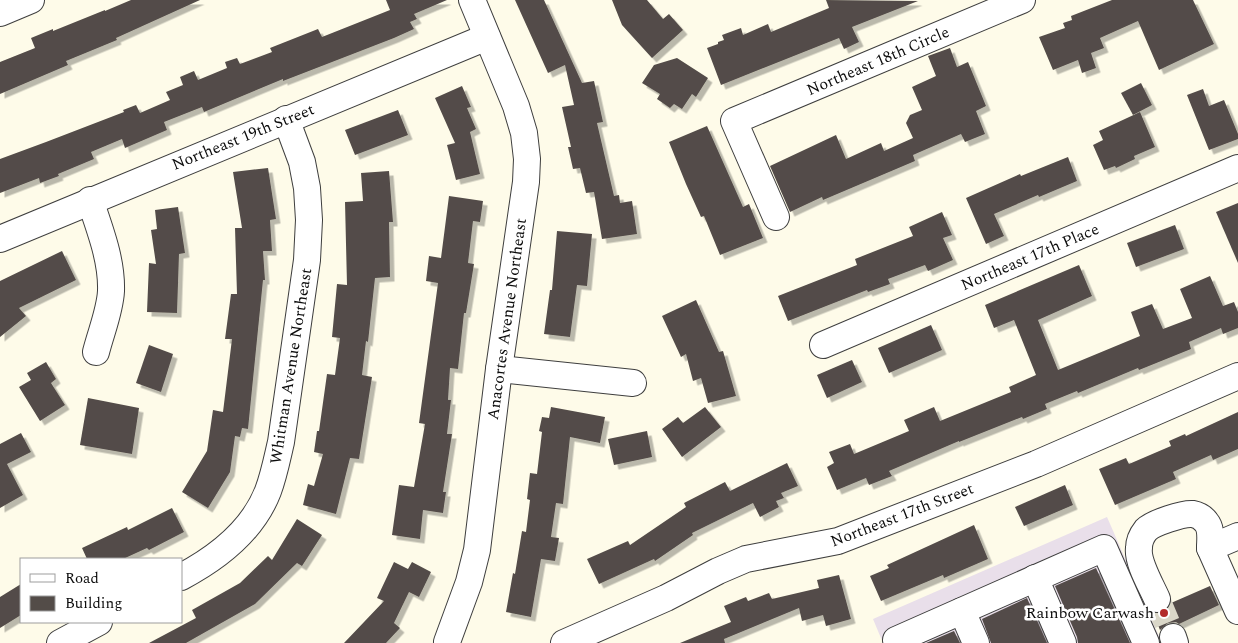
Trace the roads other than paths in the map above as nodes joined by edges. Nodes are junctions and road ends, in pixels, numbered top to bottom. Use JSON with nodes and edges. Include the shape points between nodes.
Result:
{"nodes":[{"id":1,"x":31,"y":0,"type":"edge"},
{"id":2,"x":472,"y":0,"type":"edge"},
{"id":3,"x":1022,"y":0,"type":"edge"},
{"id":4,"x":0,"y":13,"type":"edge"},
{"id":5,"x":487,"y":37,"type":"junction"},
{"id":6,"x":286,"y":119,"type":"junction"},
{"id":7,"x":1238,"y":168,"type":"edge"},
{"id":8,"x":90,"y":200,"type":"junction"},
{"id":9,"x":776,"y":216,"type":"dead end"},
{"id":10,"x":0,"y":239,"type":"edge"},
{"id":11,"x":823,"y":345,"type":"dead end"},
{"id":12,"x":96,"y":352,"type":"dead end"},
{"id":13,"x":499,"y":369,"type":"junction"},
{"id":14,"x":1238,"y":376,"type":"edge"},
{"id":15,"x":633,"y":383,"type":"dead end"},
{"id":16,"x":1238,"y":536,"type":"edge"},
{"id":17,"x":1210,"y":548,"type":"junction"},
{"id":18,"x":182,"y":576,"type":"edge"},
{"id":19,"x":1035,"y":578,"type":"junction"},
{"id":20,"x":1157,"y":599,"type":"tunnel mouth"},
{"id":21,"x":962,"y":611,"type":"junction"},
{"id":22,"x":1238,"y":611,"type":"edge"},
{"id":23,"x":97,"y":623,"type":"edge"},
{"id":24,"x":60,"y":643,"type":"edge"},
{"id":25,"x":447,"y":643,"type":"edge"},
{"id":26,"x":564,"y":643,"type":"edge"},
{"id":27,"x":897,"y":643,"type":"edge"},
{"id":28,"x":976,"y":643,"type":"edge"},
{"id":29,"x":1064,"y":643,"type":"edge"},
{"id":30,"x":1146,"y":643,"type":"edge"}],
"edges":[{"from":1,"to":4,"type":"street"},
{"from":2,"to":5,"type":"street","name":"Anacortes Avenue Northeast"},
{"from":3,"to":9,"type":"street","name":"Northeast 18th Circle","via":[[734,121]]},
{"from":5,"to":6,"type":"street","name":"Northeast 19th Street"},
{"from":5,"to":13,"type":"street","name":"Anacortes Avenue Northeast","via":[[516,106],[527,159]]},
{"from":6,"to":8,"type":"street","name":"Northeast 19th Street"},
{"from":6,"to":18,"type":"street","name":"Whitman Avenue Northeast","via":[[302,162],[309,220],[307,260],[281,442],[267,493],[253,517],[224,550]]},
{"from":7,"to":11,"type":"street","name":"Northeast 17th Place"},
{"from":8,"to":10,"type":"street","name":"Northeast 19th Street"},
{"from":8,"to":12,"type":"street","via":[[105,245],[111,291]]},
{"from":13,"to":15,"type":"street"},
{"from":13,"to":25,"type":"street","name":"Anacortes Avenue Northeast","via":[[477,550]]},
{"from":14,"to":26,"type":"street","name":"Northeast 17th Street","via":[[1036,464],[838,541],[746,560],[718,571]]},
{"from":16,"to":17,"type":"street"},
{"from":17,"to":20,"type":"street","via":[[1209,526],[1194,514],[1163,521],[1146,530],[1138,547],[1139,556]]},
{"from":17,"to":22,"type":"street"},
{"from":19,"to":21,"type":"street"},
{"from":19,"to":29,"type":"street"},
{"from":19,"to":30,"type":"street","via":[[1104,548]]},
{"from":21,"to":27,"type":"street","via":[[896,640]]},
{"from":21,"to":28,"type":"street"},
{"from":23,"to":24,"type":"street"}]}
